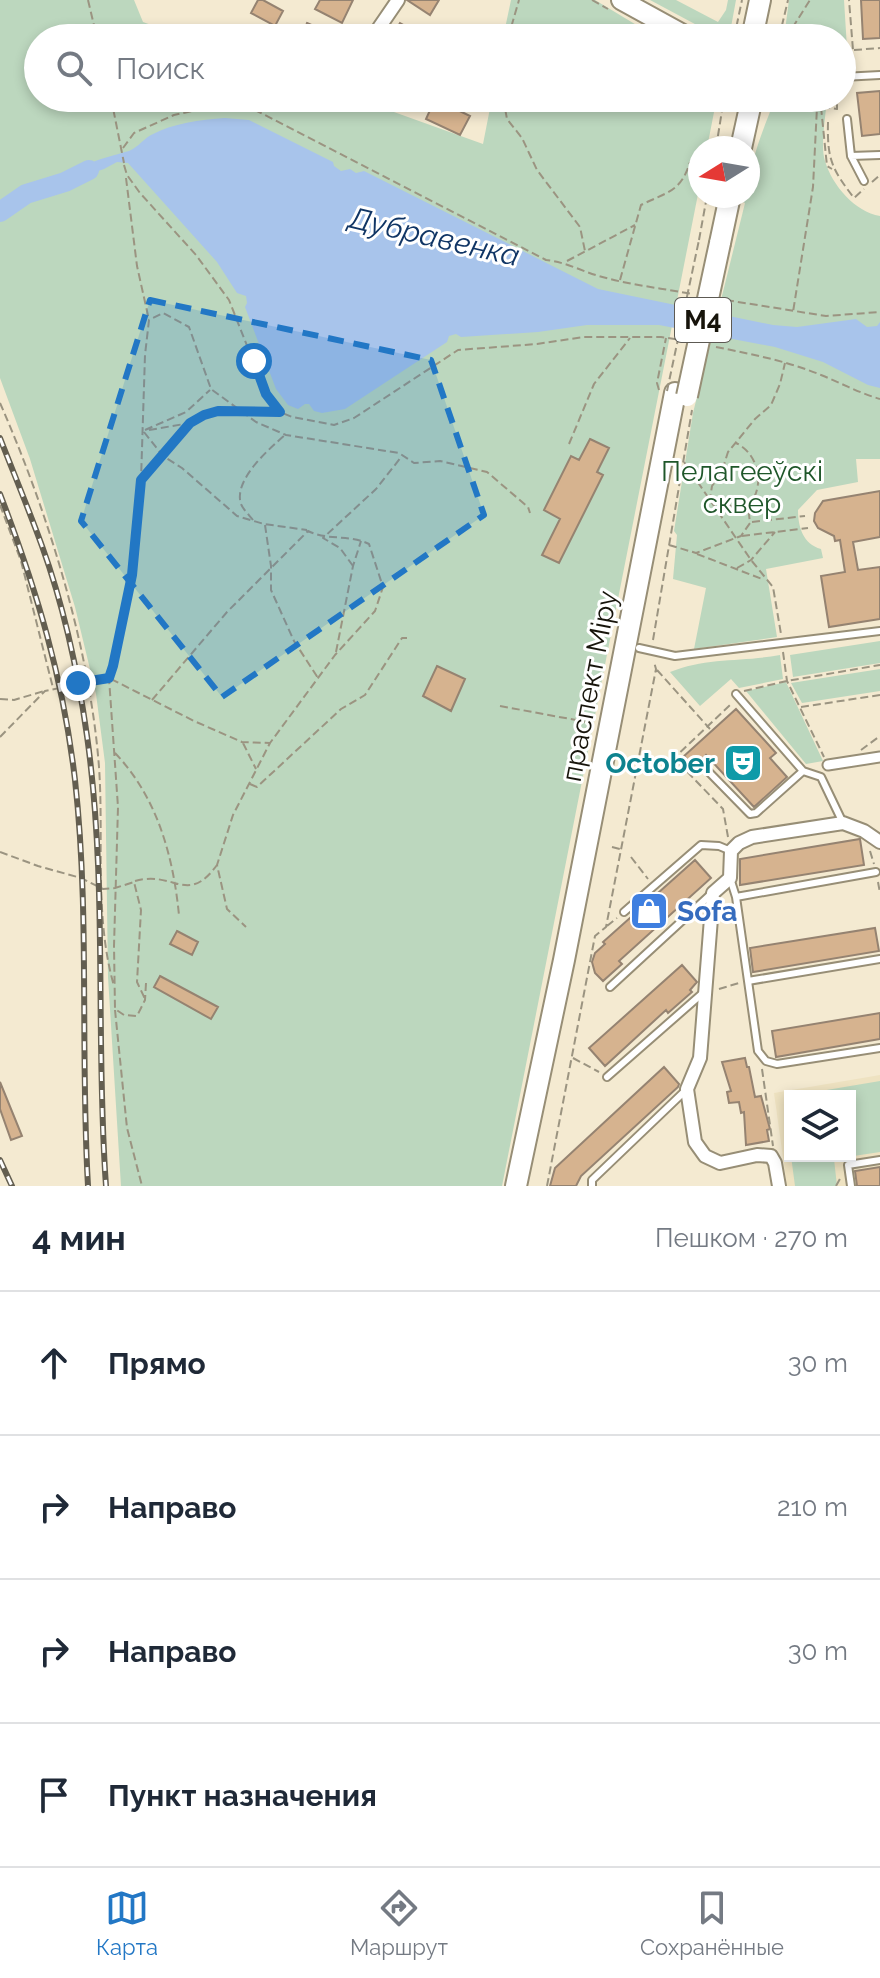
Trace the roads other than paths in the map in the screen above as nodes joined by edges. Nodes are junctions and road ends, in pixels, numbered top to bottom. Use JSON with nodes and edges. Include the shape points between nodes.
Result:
{"nodes":[{"id":1,"x":398,"y":0,"type":"edge"},
{"id":2,"x":621,"y":0,"type":"edge"},
{"id":3,"x":760,"y":0,"type":"edge"},
{"id":4,"x":771,"y":0,"type":"edge"},
{"id":5,"x":382,"y":24,"type":"edge"},
{"id":6,"x":665,"y":24,"type":"edge"},
{"id":7,"x":755,"y":24,"type":"edge"},
{"id":8,"x":767,"y":24,"type":"edge"},
{"id":9,"x":880,"y":75,"type":"edge"},
{"id":10,"x":856,"y":76,"type":"edge"},
{"id":11,"x":738,"y":112,"type":"edge"},
{"id":12,"x":749,"y":112,"type":"edge"},
{"id":13,"x":847,"y":119,"type":"dead end"},
{"id":14,"x":733,"y":136,"type":"edge"},
{"id":15,"x":744,"y":136,"type":"edge"},
{"id":16,"x":880,"y":155,"type":"edge"},
{"id":17,"x":851,"y":156,"type":"junction"},
{"id":18,"x":864,"y":181,"type":"dead end"},
{"id":19,"x":716,"y":208,"type":"edge"},
{"id":20,"x":724,"y":208,"type":"edge"},
{"id":21,"x":709,"y":241,"type":"junction"},
{"id":22,"x":680,"y":398,"type":"junction"},
{"id":23,"x":880,"y":631,"type":"edge"},
{"id":24,"x":645,"y":650,"type":"junction"},
{"id":25,"x":736,"y":694,"type":"dead end"},
{"id":26,"x":880,"y":757,"type":"edge"},
{"id":27,"x":828,"y":765,"type":"road end"},
{"id":28,"x":704,"y":767,"type":"dead end"},
{"id":29,"x":803,"y":771,"type":"junction"},
{"id":30,"x":843,"y":823,"type":"junction"},
{"id":31,"x":880,"y":842,"type":"edge"},
{"id":32,"x":731,"y":851,"type":"junction"},
{"id":33,"x":876,"y":872,"type":"road end"},
{"id":34,"x":730,"y":878,"type":"junction"},
{"id":35,"x":713,"y":893,"type":"junction"},
{"id":36,"x":736,"y":897,"type":"junction"},
{"id":37,"x":624,"y":912,"type":"road end"},
{"id":38,"x":880,"y":959,"type":"edge"},
{"id":39,"x":748,"y":981,"type":"junction"},
{"id":40,"x":610,"y":987,"type":"dead end"},
{"id":41,"x":704,"y":994,"type":"junction"},
{"id":42,"x":880,"y":1048,"type":"edge"},
{"id":43,"x":607,"y":1077,"type":"road end"},
{"id":44,"x":687,"y":1089,"type":"junction"},
{"id":45,"x":880,"y":1160,"type":"edge"},
{"id":46,"x":516,"y":1186,"type":"edge"},
{"id":47,"x":529,"y":1186,"type":"edge"},
{"id":48,"x":592,"y":1186,"type":"edge"},
{"id":49,"x":779,"y":1186,"type":"edge"},
{"id":50,"x":851,"y":1186,"type":"edge"}],
"edges":[{"from":1,"to":5,"type":"street"},
{"from":2,"to":6,"type":"main road"},
{"from":3,"to":7,"type":"main road"},
{"from":4,"to":8,"type":"main road"},
{"from":9,"to":10,"type":"lane"},
{"from":11,"to":14,"type":"main road"},
{"from":12,"to":15,"type":"main road"},
{"from":13,"to":17,"type":"lane"},
{"from":16,"to":17,"type":"lane"},
{"from":17,"to":18,"type":"lane"},
{"from":19,"to":21,"type":"main road","name":"праспект Міру","number":"М4"},
{"from":20,"to":21,"type":"main road","name":"праспект Міру","number":"М4"},
{"from":21,"to":22,"type":"main road","name":"праспект Міру","number":"М4"},
{"from":22,"to":24,"type":"main road","name":"праспект Міру","number":"М4"},
{"from":22,"to":46,"type":"main road","name":"праспект Міру","number":"М4"},
{"from":23,"to":24,"type":"lane","via":[[675,656]]},
{"from":24,"to":47,"type":"main road","name":"праспект Міру","number":"М4"},
{"from":25,"to":29,"type":"lane"},
{"from":26,"to":27,"type":"street"},
{"from":28,"to":29,"type":"lane","via":[[750,814]]},
{"from":29,"to":30,"type":"lane","via":[[821,777]]},
{"from":30,"to":31,"type":"street"},
{"from":30,"to":32,"type":"street","via":[[752,837]]},
{"from":32,"to":34,"type":"street"},
{"from":32,"to":37,"type":"lane","via":[[701,845]]},
{"from":33,"to":36,"type":"lane"},
{"from":34,"to":35,"type":"street"},
{"from":34,"to":36,"type":"lane"},
{"from":35,"to":40,"type":"lane"},
{"from":35,"to":41,"type":"street"},
{"from":36,"to":39,"type":"lane"},
{"from":38,"to":39,"type":"lane"},
{"from":39,"to":42,"type":"lane","via":[[758,1051],[766,1061],[777,1064]]},
{"from":41,"to":43,"type":"lane"},
{"from":41,"to":44,"type":"street","via":[[700,1058]]},
{"from":44,"to":48,"type":"lane","via":[[592,1180]]},
{"from":44,"to":49,"type":"street","via":[[695,1142],[705,1156],[720,1163],[771,1156]]},
{"from":45,"to":50,"type":"lane","via":[[848,1165]]}]}
